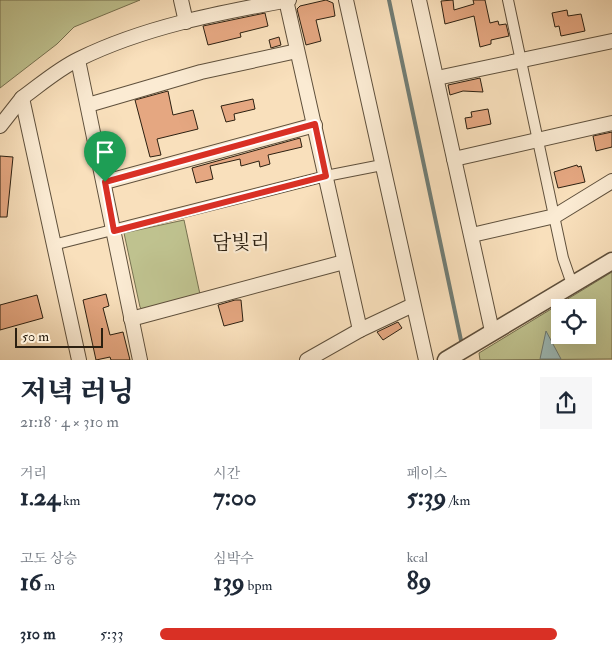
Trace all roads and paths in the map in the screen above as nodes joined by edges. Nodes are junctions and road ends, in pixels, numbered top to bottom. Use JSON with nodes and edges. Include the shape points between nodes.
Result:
{"nodes":[{"id":1,"x":181,"y":0,"type":"edge"},
{"id":2,"x":287,"y":0,"type":"edge"},
{"id":3,"x":346,"y":0,"type":"edge"},
{"id":4,"x":419,"y":0,"type":"edge"},
{"id":5,"x":508,"y":0,"type":"edge"},
{"id":6,"x":186,"y":22,"type":"junction"},
{"id":7,"x":612,"y":41,"type":"edge"},
{"id":8,"x":297,"y":51,"type":"junction"},
{"id":9,"x":78,"y":60,"type":"junction"},
{"id":10,"x":521,"y":60,"type":"junction"},
{"id":11,"x":437,"y":78,"type":"junction"},
{"id":12,"x":22,"y":98,"type":"junction"},
{"id":13,"x":88,"y":105,"type":"junction"},
{"id":14,"x":315,"y":124,"type":"junction"},
{"id":15,"x":612,"y":124,"type":"edge"},
{"id":16,"x":0,"y":126,"type":"edge"},
{"id":17,"x":539,"y":140,"type":"junction"},
{"id":18,"x":454,"y":159,"type":"junction"},
{"id":19,"x":382,"y":165,"type":"junction"},
{"id":20,"x":326,"y":176,"type":"junction"},
{"id":21,"x":612,"y":181,"type":"edge"},
{"id":22,"x":105,"y":182,"type":"junction"},
{"id":23,"x":555,"y":216,"type":"junction"},
{"id":24,"x":114,"y":231,"type":"junction"},
{"id":25,"x":472,"y":235,"type":"junction"},
{"id":26,"x":53,"y":245,"type":"junction"},
{"id":27,"x":612,"y":261,"type":"edge"},
{"id":28,"x":344,"y":262,"type":"junction"},
{"id":29,"x":572,"y":284,"type":"junction"},
{"id":30,"x":413,"y":305,"type":"junction"},
{"id":31,"x":131,"y":319,"type":"junction"},
{"id":32,"x":360,"y":330,"type":"junction"},
{"id":33,"x":488,"y":334,"type":"junction"},
{"id":34,"x":78,"y":360,"type":"edge"},
{"id":35,"x":140,"y":360,"type":"edge"},
{"id":36,"x":307,"y":360,"type":"edge"},
{"id":37,"x":426,"y":360,"type":"edge"},
{"id":38,"x":446,"y":360,"type":"edge"}],
"edges":[{"from":1,"to":6,"type":"street"},
{"from":2,"to":6,"type":"street"},
{"from":2,"to":8,"type":"street"},
{"from":3,"to":19,"type":"street"},
{"from":4,"to":11,"type":"street"},
{"from":5,"to":10,"type":"street"},
{"from":6,"to":9,"type":"street","via":[[135,36]]},
{"from":7,"to":10,"type":"street"},
{"from":8,"to":13,"type":"street","via":[[201,72]]},
{"from":8,"to":14,"type":"street"},
{"from":9,"to":12,"type":"street"},
{"from":9,"to":13,"type":"street"},
{"from":10,"to":11,"type":"street"},
{"from":10,"to":17,"type":"street"},
{"from":11,"to":18,"type":"street"},
{"from":12,"to":16,"type":"street"},
{"from":12,"to":26,"type":"street"},
{"from":13,"to":22,"type":"street"},
{"from":14,"to":20,"type":"street"},
{"from":14,"to":22,"type":"street"},
{"from":15,"to":17,"type":"street"},
{"from":17,"to":18,"type":"street"},
{"from":17,"to":23,"type":"street"},
{"from":18,"to":25,"type":"street"},
{"from":19,"to":20,"type":"street"},
{"from":19,"to":30,"type":"street"},
{"from":20,"to":24,"type":"street"},
{"from":20,"to":28,"type":"street"},
{"from":21,"to":23,"type":"street"},
{"from":22,"to":24,"type":"street"},
{"from":23,"to":25,"type":"street"},
{"from":23,"to":29,"type":"street"},
{"from":24,"to":26,"type":"street"},
{"from":24,"to":31,"type":"street"},
{"from":25,"to":33,"type":"street"},
{"from":26,"to":34,"type":"street"},
{"from":27,"to":29,"type":"street"},
{"from":28,"to":31,"type":"street"},
{"from":28,"to":32,"type":"street"},
{"from":29,"to":33,"type":"street"},
{"from":30,"to":32,"type":"street"},
{"from":30,"to":37,"type":"street"},
{"from":31,"to":35,"type":"street"},
{"from":32,"to":36,"type":"street"},
{"from":33,"to":38,"type":"street"}]}
